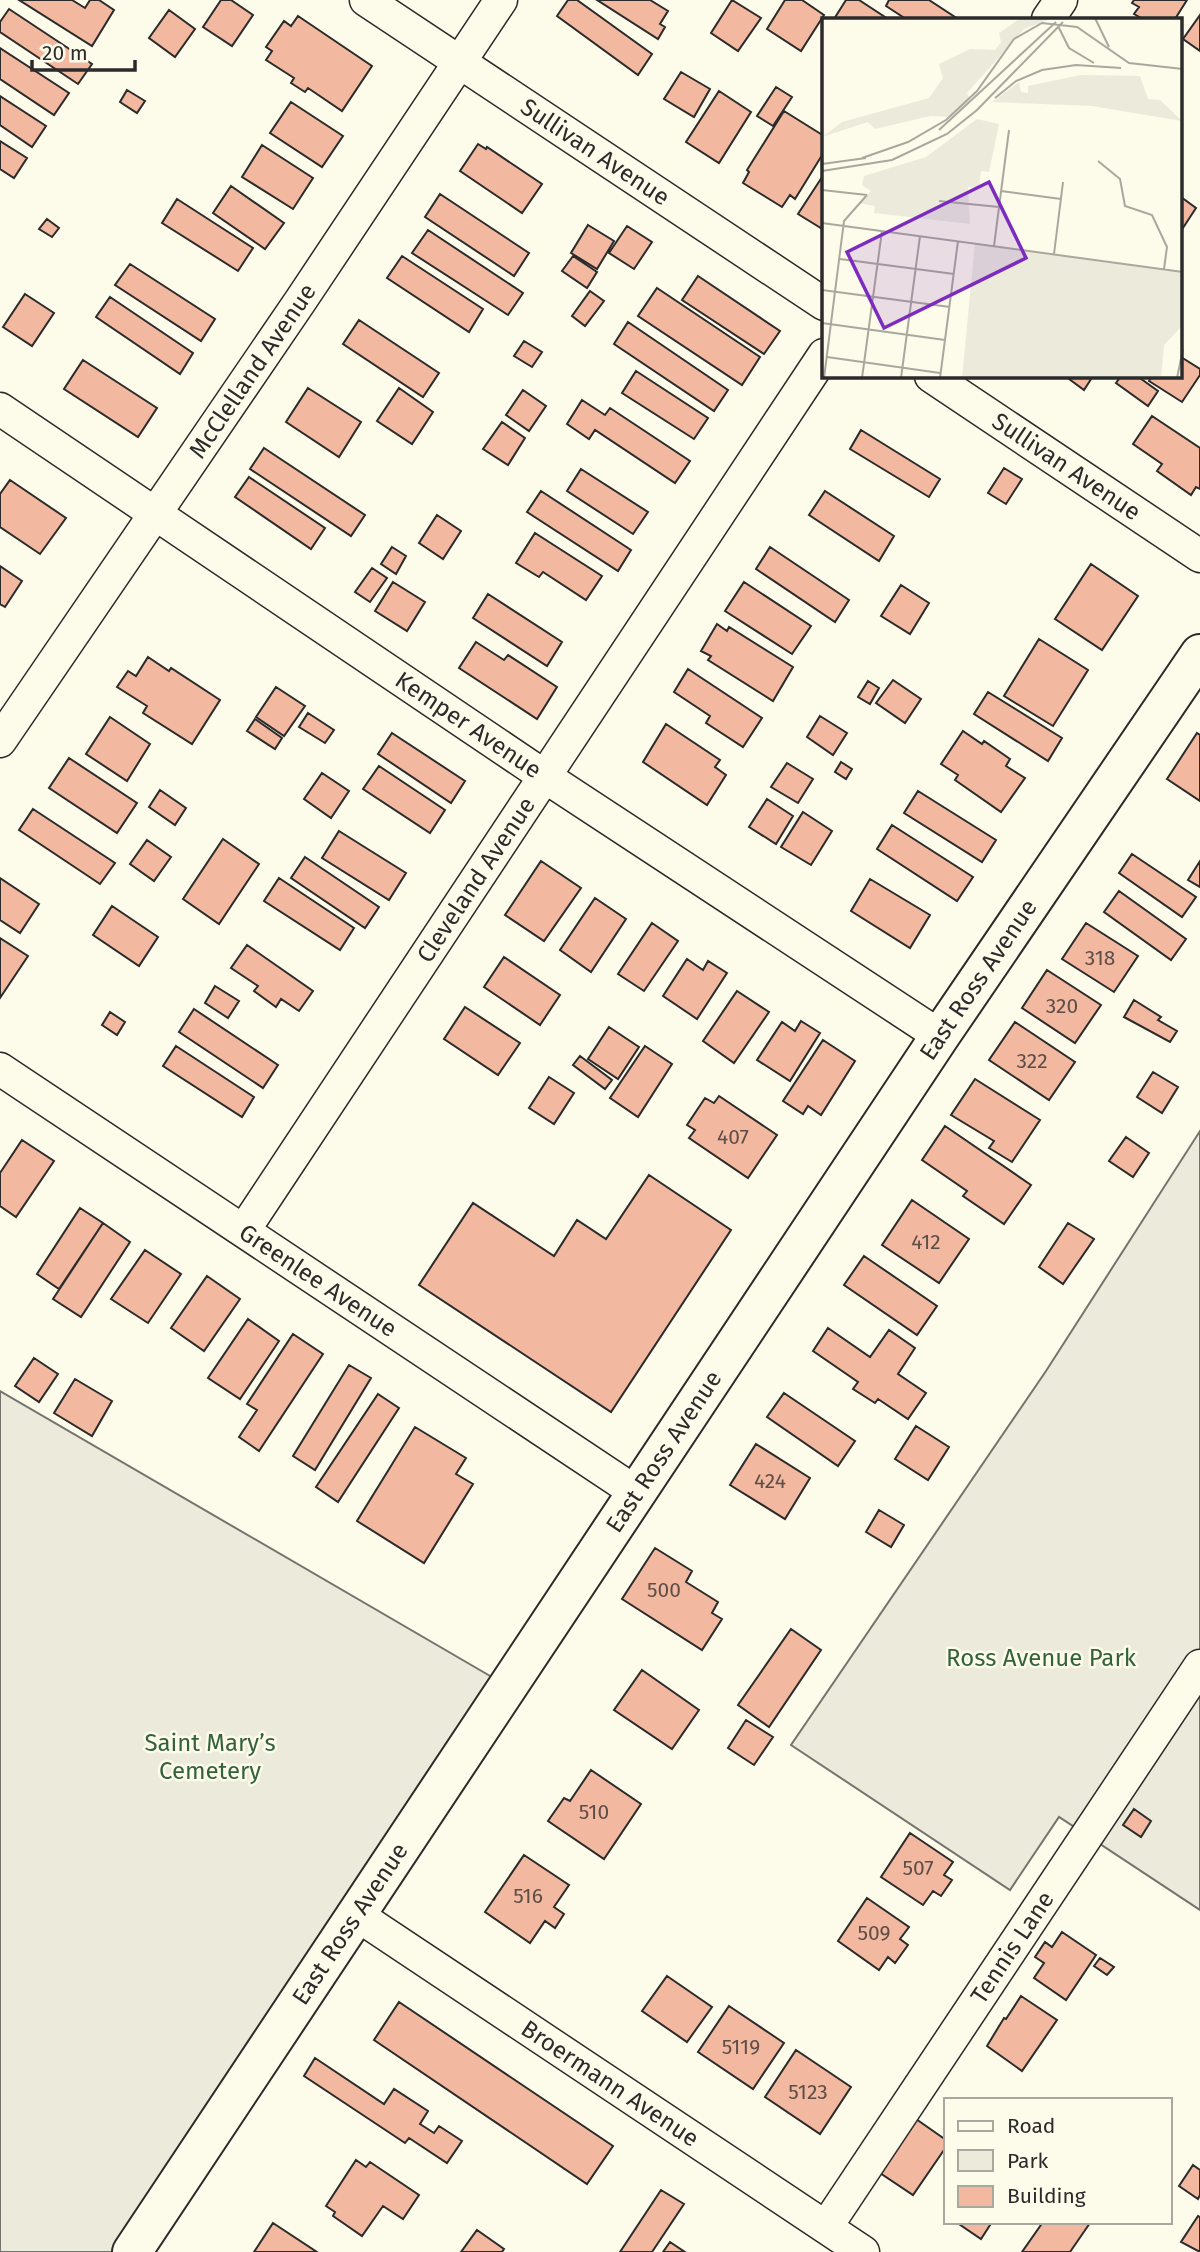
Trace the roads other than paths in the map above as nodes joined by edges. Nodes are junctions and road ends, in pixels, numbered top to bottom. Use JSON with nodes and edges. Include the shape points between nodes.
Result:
{"nodes":[{"id":1,"x":366,"y":0,"type":"edge"},
{"id":2,"x":501,"y":0,"type":"edge"},
{"id":3,"x":1061,"y":0,"type":"edge"},
{"id":4,"x":1049,"y":18,"type":"edge"},
{"id":5,"x":460,"y":62,"type":"junction"},
{"id":6,"x":822,"y":303,"type":"edge"},
{"id":7,"x":822,"y":358,"type":"edge"},
{"id":8,"x":934,"y":378,"type":"edge"},
{"id":9,"x":0,"y":409,"type":"edge"},
{"id":10,"x":154,"y":511,"type":"junction"},
{"id":11,"x":1200,"y":556,"type":"edge"},
{"id":12,"x":1200,"y":654,"type":"edge"},
{"id":13,"x":0,"y":741,"type":"edge"},
{"id":14,"x":544,"y":776,"type":"junction"},
{"id":15,"x":940,"y":1037,"type":"junction"},
{"id":16,"x":0,"y":1069,"type":"edge"},
{"id":17,"x":244,"y":1230,"type":"junction"},
{"id":18,"x":637,"y":1493,"type":"junction"},
{"id":19,"x":1200,"y":1667,"type":"edge"},
{"id":20,"x":357,"y":1915,"type":"junction"},
{"id":21,"x":826,"y":2227,"type":"junction"},
{"id":22,"x":132,"y":2252,"type":"edge"},
{"id":23,"x":863,"y":2252,"type":"edge"}],
"edges":[{"from":1,"to":5,"type":"street","name":"Sullivan Avenue"},
{"from":2,"to":5,"type":"street","name":"McClelland Avenue"},
{"from":3,"to":4,"type":"street"},
{"from":5,"to":6,"type":"street","name":"Sullivan Avenue"},
{"from":5,"to":10,"type":"street","name":"McClelland Avenue"},
{"from":7,"to":14,"type":"street","name":"Cleveland Avenue"},
{"from":8,"to":11,"type":"street","name":"Sullivan Avenue"},
{"from":9,"to":10,"type":"street","name":"Kemper Avenue"},
{"from":10,"to":13,"type":"street","name":"McClelland Avenue"},
{"from":10,"to":14,"type":"street","name":"Kemper Avenue"},
{"from":12,"to":15,"type":"street","name":"East Ross Avenue"},
{"from":14,"to":15,"type":"street","name":"Kemper Avenue"},
{"from":14,"to":17,"type":"street","name":"Cleveland Avenue"},
{"from":15,"to":18,"type":"street","name":"East Ross Avenue"},
{"from":16,"to":17,"type":"street","name":"Greenlee Avenue"},
{"from":17,"to":18,"type":"street","name":"Greenlee Avenue"},
{"from":18,"to":20,"type":"street","name":"East Ross Avenue"},
{"from":19,"to":21,"type":"street","name":"Tennis Lane"},
{"from":20,"to":21,"type":"street","name":"Broermann Avenue"},
{"from":20,"to":22,"type":"street","name":"East Ross Avenue"},
{"from":21,"to":23,"type":"street","name":"Broermann Avenue"}]}
